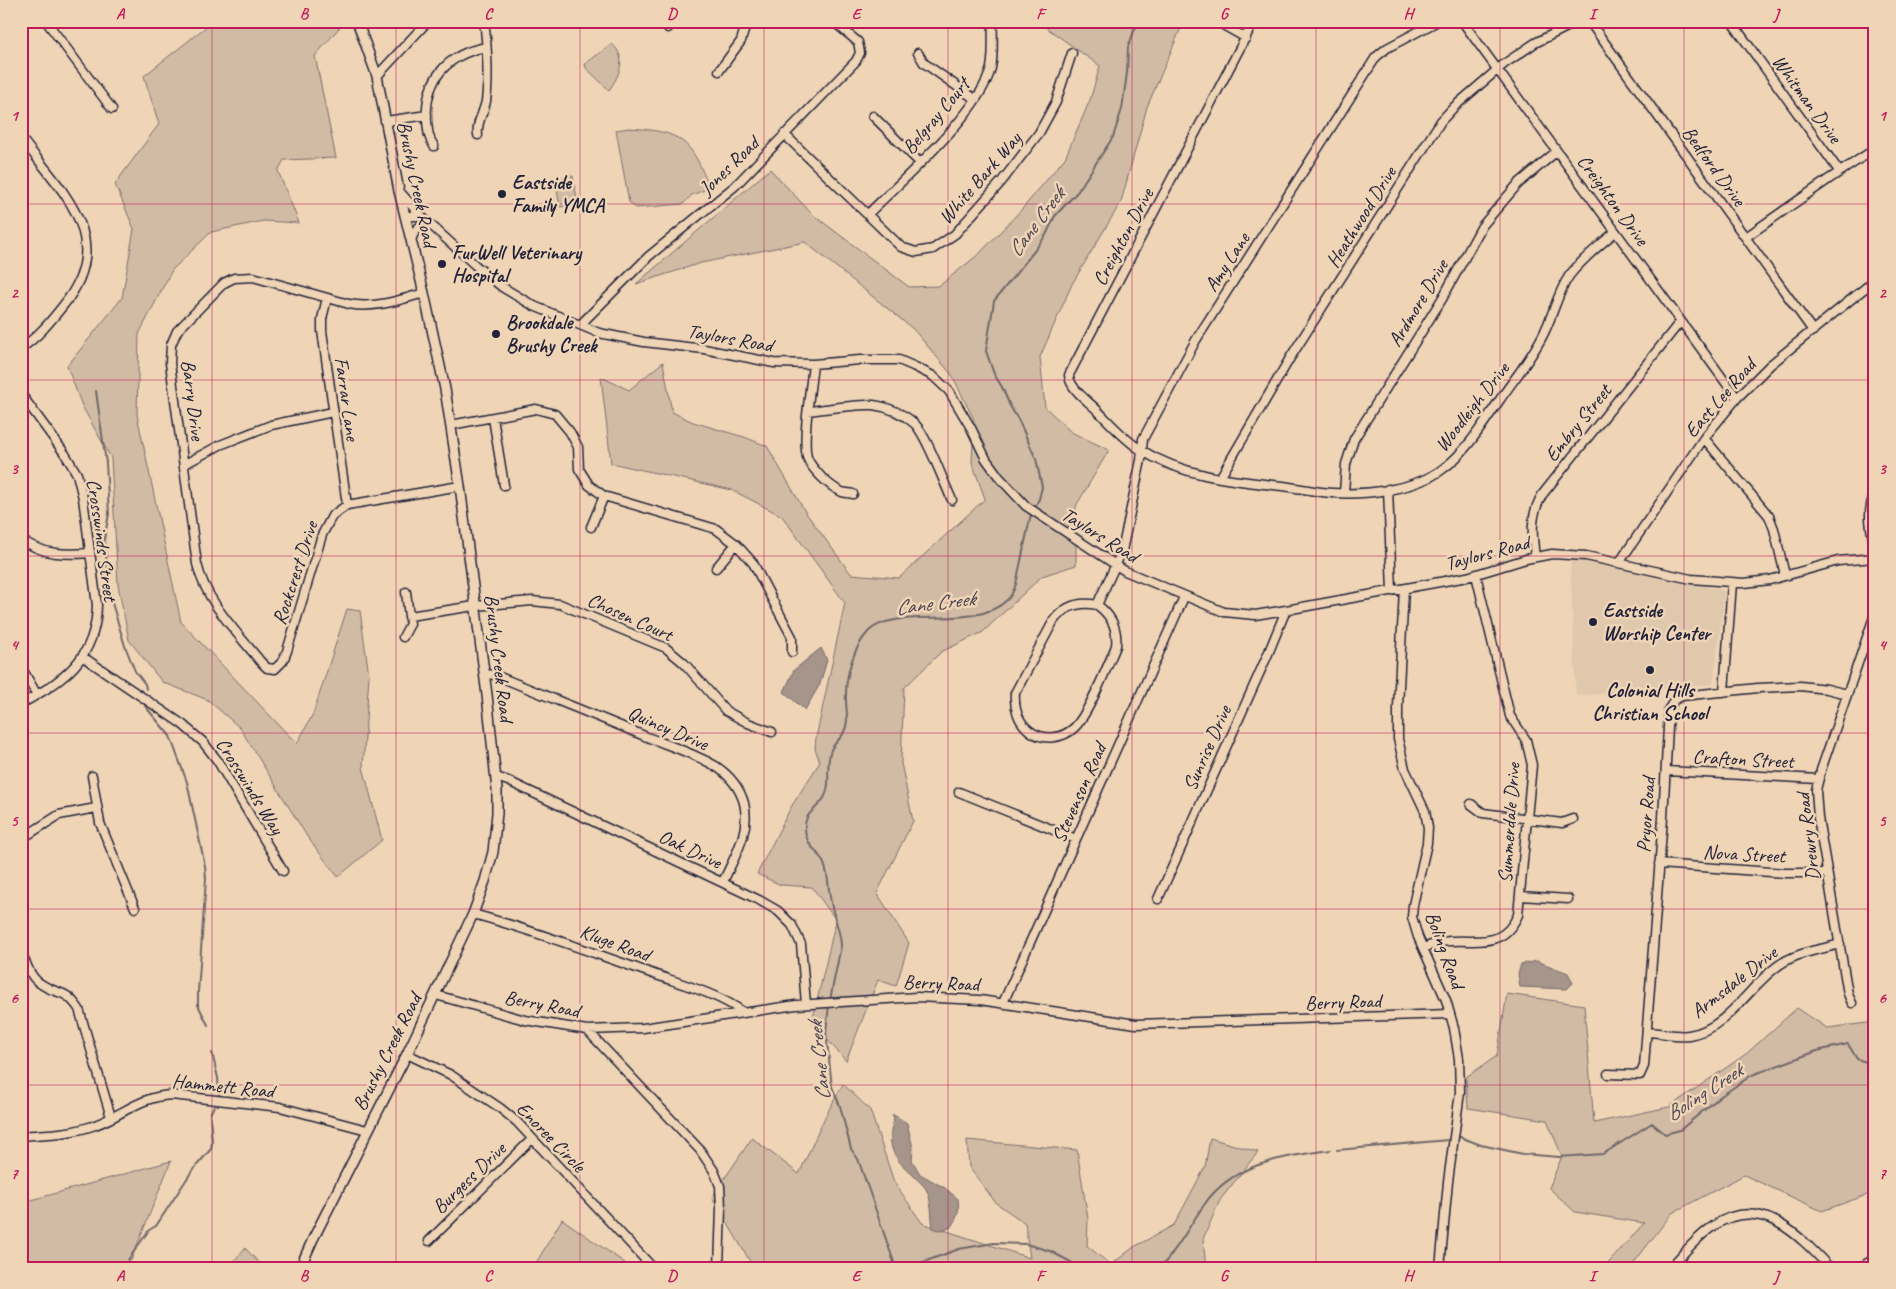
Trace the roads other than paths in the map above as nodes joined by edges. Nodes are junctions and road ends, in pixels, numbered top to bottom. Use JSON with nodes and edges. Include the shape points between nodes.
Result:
{"nodes":[{"id":1,"x":46,"y":21,"type":"edge"},
{"id":2,"x":357,"y":21,"type":"edge"},
{"id":3,"x":428,"y":21,"type":"edge"},
{"id":4,"x":484,"y":21,"type":"edge"},
{"id":5,"x":747,"y":21,"type":"edge"},
{"id":6,"x":833,"y":21,"type":"edge"},
{"id":7,"x":993,"y":21,"type":"edge"},
{"id":8,"x":1216,"y":21,"type":"edge"},
{"id":9,"x":1254,"y":21,"type":"edge"},
{"id":10,"x":1438,"y":21,"type":"edge"},
{"id":11,"x":1462,"y":21,"type":"edge"},
{"id":12,"x":1579,"y":21,"type":"edge"},
{"id":13,"x":1589,"y":21,"type":"edge"},
{"id":14,"x":1731,"y":21,"type":"edge"},
{"id":15,"x":1246,"y":38,"type":"junction"},
{"id":16,"x":486,"y":47,"type":"junction"},
{"id":17,"x":918,"y":52,"type":"dead end"},
{"id":18,"x":1072,"y":53,"type":"dead end"},
{"id":19,"x":1498,"y":70,"type":"junction"},
{"id":20,"x":719,"y":71,"type":"dead end"},
{"id":21,"x":377,"y":76,"type":"junction"},
{"id":22,"x":975,"y":99,"type":"junction"},
{"id":23,"x":112,"y":108,"type":"dead end"},
{"id":24,"x":427,"y":115,"type":"junction"},
{"id":25,"x":873,"y":116,"type":"dead end"},
{"id":26,"x":386,"y":121,"type":"junction"},
{"id":27,"x":784,"y":134,"type":"junction"},
{"id":28,"x":478,"y":135,"type":"dead end"},
{"id":29,"x":21,"y":138,"type":"edge"},
{"id":30,"x":434,"y":146,"type":"dead end"},
{"id":31,"x":1875,"y":149,"type":"edge"},
{"id":32,"x":1557,"y":151,"type":"junction"},
{"id":33,"x":920,"y":163,"type":"junction"},
{"id":34,"x":1839,"y":171,"type":"junction"},
{"id":35,"x":399,"y":191,"type":"junction"},
{"id":36,"x":868,"y":214,"type":"junction"},
{"id":37,"x":405,"y":216,"type":"junction"},
{"id":38,"x":421,"y":216,"type":"junction"},
{"id":39,"x":433,"y":226,"type":"junction"},
{"id":40,"x":1616,"y":232,"type":"junction"},
{"id":41,"x":1746,"y":237,"type":"junction"},
{"id":42,"x":411,"y":239,"type":"junction"},
{"id":43,"x":1875,"y":280,"type":"edge"},
{"id":44,"x":424,"y":293,"type":"junction"},
{"id":45,"x":327,"y":298,"type":"junction"},
{"id":46,"x":1680,"y":322,"type":"junction"},
{"id":47,"x":580,"y":325,"type":"junction"},
{"id":48,"x":1813,"y":331,"type":"junction"},
{"id":49,"x":21,"y":348,"type":"edge"},
{"id":50,"x":813,"y":364,"type":"junction"},
{"id":51,"x":21,"y":394,"type":"edge"},
{"id":52,"x":1737,"y":398,"type":"junction"},
{"id":53,"x":808,"y":411,"type":"junction"},
{"id":54,"x":333,"y":412,"type":"junction"},
{"id":55,"x":493,"y":418,"type":"junction"},
{"id":56,"x":451,"y":425,"type":"junction"},
{"id":57,"x":1704,"y":438,"type":"junction"},
{"id":58,"x":1141,"y":450,"type":"junction"},
{"id":59,"x":185,"y":464,"type":"junction"},
{"id":60,"x":1220,"y":478,"type":"junction"},
{"id":61,"x":504,"y":485,"type":"dead end"},
{"id":62,"x":460,"y":486,"type":"junction"},
{"id":63,"x":1388,"y":489,"type":"junction"},
{"id":64,"x":1344,"y":493,"type":"junction"},
{"id":65,"x":1875,"y":493,"type":"edge"},
{"id":66,"x":853,"y":494,"type":"dead end"},
{"id":67,"x":604,"y":496,"type":"junction"},
{"id":68,"x":952,"y":500,"type":"dead end"},
{"id":69,"x":347,"y":505,"type":"junction"},
{"id":70,"x":591,"y":527,"type":"dead end"},
{"id":71,"x":21,"y":539,"type":"edge"},
{"id":72,"x":736,"y":544,"type":"junction"},
{"id":73,"x":1875,"y":548,"type":"edge"},
{"id":74,"x":90,"y":553,"type":"junction"},
{"id":75,"x":1535,"y":557,"type":"junction"},
{"id":76,"x":1875,"y":558,"type":"edge"},
{"id":77,"x":1619,"y":563,"type":"junction"},
{"id":78,"x":1116,"y":565,"type":"junction"},
{"id":79,"x":716,"y":568,"type":"dead end"},
{"id":80,"x":1476,"y":575,"type":"junction"},
{"id":81,"x":1785,"y":575,"type":"junction"},
{"id":82,"x":1732,"y":583,"type":"junction"},
{"id":83,"x":1404,"y":589,"type":"junction"},
{"id":84,"x":1392,"y":591,"type":"junction"},
{"id":85,"x":406,"y":592,"type":"dead end"},
{"id":86,"x":1184,"y":597,"type":"junction"},
{"id":87,"x":1097,"y":605,"type":"junction"},
{"id":88,"x":475,"y":606,"type":"junction"},
{"id":89,"x":1286,"y":610,"type":"junction"},
{"id":90,"x":1875,"y":614,"type":"edge"},
{"id":91,"x":409,"y":616,"type":"junction"},
{"id":92,"x":403,"y":637,"type":"dead end"},
{"id":93,"x":792,"y":652,"type":"dead end"},
{"id":94,"x":286,"y":654,"type":"joint"},
{"id":95,"x":83,"y":657,"type":"junction"},
{"id":96,"x":21,"y":667,"type":"edge"},
{"id":97,"x":484,"y":674,"type":"junction"},
{"id":98,"x":1724,"y":692,"type":"junction"},
{"id":99,"x":1847,"y":694,"type":"junction"},
{"id":100,"x":37,"y":695,"type":"junction"},
{"id":101,"x":21,"y":704,"type":"edge"},
{"id":102,"x":772,"y":732,"type":"dead end"},
{"id":103,"x":1666,"y":771,"type":"junction"},
{"id":104,"x":92,"y":776,"type":"dead end"},
{"id":105,"x":496,"y":777,"type":"junction"},
{"id":106,"x":1818,"y":779,"type":"junction"},
{"id":107,"x":959,"y":792,"type":"dead end"},
{"id":108,"x":1471,"y":804,"type":"dead end"},
{"id":109,"x":96,"y":808,"type":"junction"},
{"id":110,"x":1527,"y":819,"type":"junction"},
{"id":111,"x":1573,"y":819,"type":"dead end"},
{"id":112,"x":21,"y":839,"type":"edge"},
{"id":113,"x":1076,"y":839,"type":"junction"},
{"id":114,"x":1659,"y":864,"type":"junction"},
{"id":115,"x":283,"y":871,"type":"dead end"},
{"id":116,"x":1827,"y":873,"type":"junction"},
{"id":117,"x":723,"y":882,"type":"junction"},
{"id":118,"x":1520,"y":896,"type":"junction"},
{"id":119,"x":1158,"y":899,"type":"dead end"},
{"id":120,"x":1568,"y":899,"type":"dead end"},
{"id":121,"x":135,"y":908,"type":"dead end"},
{"id":122,"x":473,"y":914,"type":"junction"},
{"id":123,"x":1840,"y":944,"type":"junction"},
{"id":124,"x":1423,"y":948,"type":"junction"},
{"id":125,"x":21,"y":951,"type":"edge"},
{"id":126,"x":436,"y":995,"type":"junction"},
{"id":127,"x":1003,"y":1003,"type":"junction"},
{"id":128,"x":1852,"y":1003,"type":"dead end"},
{"id":129,"x":806,"y":1004,"type":"junction"},
{"id":130,"x":743,"y":1012,"type":"junction"},
{"id":131,"x":1450,"y":1014,"type":"junction"},
{"id":132,"x":586,"y":1030,"type":"junction"},
{"id":133,"x":1647,"y":1032,"type":"junction"},
{"id":134,"x":407,"y":1054,"type":"junction"},
{"id":135,"x":1608,"y":1074,"type":"dead end"},
{"id":136,"x":111,"y":1117,"type":"junction"},
{"id":137,"x":367,"y":1130,"type":"junction"},
{"id":138,"x":21,"y":1136,"type":"edge"},
{"id":139,"x":532,"y":1139,"type":"junction"},
{"id":140,"x":429,"y":1241,"type":"dead end"},
{"id":141,"x":1875,"y":1258,"type":"edge"},
{"id":142,"x":300,"y":1268,"type":"edge"},
{"id":143,"x":652,"y":1268,"type":"edge"},
{"id":144,"x":719,"y":1268,"type":"edge"},
{"id":145,"x":1440,"y":1268,"type":"edge"},
{"id":146,"x":1670,"y":1268,"type":"edge"},
{"id":147,"x":1830,"y":1268,"type":"edge"},
{"id":148,"x":1860,"y":1268,"type":"edge"}],
"edges":[{"from":1,"to":23,"type":"street"},
{"from":2,"to":21,"type":"main road","name":"Brushy Creek Road"},
{"from":3,"to":21,"type":"street"},
{"from":4,"to":16,"type":"street"},
{"from":5,"to":20,"type":"street","via":[[741,41]]},
{"from":6,"to":27,"type":"street","name":"Jones Road","via":[[856,39],[860,46],[859,56]]},
{"from":7,"to":22,"type":"street","name":"Belgray Court","via":[[991,67]]},
{"from":8,"to":15,"type":"street"},
{"from":9,"to":15,"type":"street","name":"Creighton Drive"},
{"from":10,"to":58,"type":"street","name":"Amy Lane","via":[[1376,57],[1196,340],[1150,424]]},
{"from":11,"to":19,"type":"street","name":"Creighton Drive"},
{"from":12,"to":19,"type":"street","name":"Heathwood Drive","via":[[1535,43]]},
{"from":13,"to":41,"type":"street","name":"Bedford Drive"},
{"from":14,"to":34,"type":"street","name":"Whitman Drive"},
{"from":15,"to":58,"type":"street","name":"Creighton Drive","via":[[1069,375],[1072,384]]},
{"from":16,"to":24,"type":"street","via":[[463,53],[442,69],[430,90]]},
{"from":16,"to":28,"type":"street","via":[[486,97],[477,127]]},
{"from":17,"to":22,"type":"street","via":[[924,62]]},
{"from":18,"to":36,"type":"street","name":"White Bark Way","via":[[1056,102],[1039,134],[955,234],[933,249],[916,252],[901,247]]},
{"from":19,"to":32,"type":"street","name":"Creighton Drive"},
{"from":19,"to":60,"type":"street","name":"Heathwood Drive","via":[[1441,122],[1290,358]]},
{"from":21,"to":26,"type":"main road","name":"Brushy Creek Road"},
{"from":22,"to":33,"type":"street","name":"Belgray Court"},
{"from":24,"to":26,"type":"street"},
{"from":24,"to":30,"type":"street","via":[[430,141]]},
{"from":25,"to":33,"type":"street"},
{"from":26,"to":35,"type":"main road","name":"Brushy Creek Road"},
{"from":27,"to":36,"type":"street","name":"White Bark Way"},
{"from":27,"to":47,"type":"street","name":"Jones Road","via":[[735,186],[649,256]]},
{"from":29,"to":49,"type":"street","via":[[75,211],[84,230],[86,251],[84,269],[74,292],[34,339]]},
{"from":31,"to":34,"type":"street"},
{"from":32,"to":40,"type":"street","name":"Creighton Drive"},
{"from":32,"to":64,"type":"street","name":"Ardmore Drive","via":[[1518,184],[1476,236],[1442,299],[1354,439],[1346,464]]},
{"from":33,"to":36,"type":"street","name":"Belgray Court"},
{"from":34,"to":41,"type":"street"},
{"from":35,"to":37,"type":"main road","name":"Brushy Creek Road"},
{"from":35,"to":38,"type":"street","name":"Taylors Road"},
{"from":37,"to":38,"type":"street"},
{"from":37,"to":42,"type":"main road","name":"Brushy Creek Road"},
{"from":38,"to":39,"type":"street","name":"Taylors Road"},
{"from":39,"to":42,"type":"street","via":[[417,228]]},
{"from":39,"to":47,"type":"street","name":"Taylors Road","via":[[502,287],[534,306]]},
{"from":40,"to":46,"type":"street","name":"Creighton Drive"},
{"from":40,"to":63,"type":"street","name":"Woodleigh Drive","via":[[1585,258],[1569,277],[1531,356],[1460,453],[1428,478]]},
{"from":41,"to":48,"type":"street","name":"Bedford Drive"},
{"from":42,"to":44,"type":"main road","name":"Brushy Creek Road"},
{"from":43,"to":48,"type":"street","name":"East Lee Road"},
{"from":44,"to":45,"type":"street","name":"Barry Drive","via":[[372,306]]},
{"from":44,"to":56,"type":"main road","name":"Brushy Creek Road"},
{"from":45,"to":54,"type":"street","name":"Farrar Lane","via":[[321,327]]},
{"from":45,"to":59,"type":"street","name":"Barry Drive","via":[[259,278],[234,278],[177,331],[171,345],[170,363]]},
{"from":46,"to":52,"type":"street","name":"Creighton Drive"},
{"from":46,"to":75,"type":"street","name":"Embry Street","via":[[1542,495],[1532,520]]},
{"from":47,"to":50,"type":"street","name":"Taylors Road","via":[[621,339],[704,349],[774,363]]},
{"from":48,"to":52,"type":"street","name":"East Lee Road","via":[[1770,365]]},
{"from":50,"to":53,"type":"street"},
{"from":50,"to":78,"type":"street","name":"Taylors Road","via":[[899,360],[934,376],[957,403],[999,478],[1036,514]]},
{"from":51,"to":74,"type":"street","name":"Crosswinds Street","via":[[77,474]]},
{"from":52,"to":57,"type":"street","name":"East Lee Road"},
{"from":53,"to":66,"type":"street","via":[[805,442],[807,457],[814,470],[841,492]]},
{"from":53,"to":68,"type":"street","via":[[872,405],[902,415],[915,424],[923,437]]},
{"from":54,"to":59,"type":"street","via":[[271,425],[220,445]]},
{"from":54,"to":69,"type":"street","name":"Farrar Lane"},
{"from":55,"to":56,"type":"street"},
{"from":55,"to":61,"type":"street"},
{"from":55,"to":67,"type":"street","via":[[536,410],[555,414],[578,447],[579,469],[589,485]]},
{"from":56,"to":62,"type":"main road","name":"Brushy Creek Road"},
{"from":57,"to":77,"type":"street","name":"East Lee Road"},
{"from":57,"to":81,"type":"street","via":[[1769,516]]},
{"from":58,"to":60,"type":"street","name":"Woodleigh Drive","via":[[1179,468]]},
{"from":58,"to":78,"type":"street","name":"Amy Lane","via":[[1122,551]]},
{"from":59,"to":94,"type":"street","name":"Barry Drive","via":[[200,578],[207,593],[267,668],[275,669]]},
{"from":60,"to":64,"type":"street","name":"Woodleigh Drive"},
{"from":62,"to":69,"type":"street"},
{"from":62,"to":88,"type":"main road","name":"Brushy Creek Road"},
{"from":63,"to":64,"type":"street","name":"Woodleigh Drive"},
{"from":63,"to":84,"type":"street"},
{"from":65,"to":73,"type":"street","via":[[1870,520]]},
{"from":67,"to":70,"type":"street"},
{"from":67,"to":72,"type":"street","via":[[716,529]]},
{"from":69,"to":94,"type":"street","name":"Rockcrest Drive","via":[[335,513],[326,526]]},
{"from":71,"to":74,"type":"street","via":[[54,553]]},
{"from":72,"to":79,"type":"street"},
{"from":72,"to":93,"type":"street","via":[[753,563],[788,629],[792,637]]},
{"from":74,"to":95,"type":"street","name":"Crosswinds Street","via":[[97,613]]},
{"from":75,"to":77,"type":"street","name":"Taylors Road","via":[[1570,554]]},
{"from":75,"to":80,"type":"street","name":"Taylors Road"},
{"from":76,"to":81,"type":"street","name":"Taylors Road","via":[[1838,562]]},
{"from":77,"to":82,"type":"street","name":"Taylors Road"},
{"from":78,"to":86,"type":"street","name":"Taylors Road"},
{"from":78,"to":87,"type":"street","name":"Amy Lane"},
{"from":80,"to":83,"type":"street","name":"Taylors Road"},
{"from":80,"to":110,"type":"street","name":"Summerdale Drive","via":[[1510,716],[1530,750],[1532,765]]},
{"from":81,"to":82,"type":"street","name":"Taylors Road","via":[[1757,582]]},
{"from":82,"to":98,"type":"street"},
{"from":83,"to":84,"type":"street","name":"Taylors Road"},
{"from":83,"to":124,"type":"street","name":"Boling Road","via":[[1398,729],[1400,753],[1427,819],[1427,843],[1412,911]]},
{"from":84,"to":89,"type":"street","name":"Taylors Road"},
{"from":85,"to":91,"type":"street"},
{"from":86,"to":89,"type":"street","name":"Taylors Road","via":[[1233,614],[1255,615]]},
{"from":86,"to":113,"type":"street","name":"Stevenson Road"},
{"from":87,"to":87,"type":"street","via":[[1075,604],[1059,613],[1015,693],[1019,719],[1040,736],[1062,736],[1075,728],[1116,646],[1115,626]]},
{"from":88,"to":91,"type":"street","name":"Chosen Court"},
{"from":88,"to":97,"type":"main road","name":"Brushy Creek Road"},
{"from":88,"to":102,"type":"street","name":"Chosen Court","via":[[552,602],[653,642],[678,657],[726,710]]},
{"from":89,"to":119,"type":"street","name":"Sunrise Drive"},
{"from":90,"to":99,"type":"street","name":"Drewry Road"},
{"from":91,"to":92,"type":"street","via":[[409,626]]},
{"from":95,"to":100,"type":"street","name":"Crosswinds Street","via":[[62,679]]},
{"from":95,"to":115,"type":"street","name":"Crosswinds Way","via":[[182,724],[203,742]]},
{"from":96,"to":100,"type":"street"},
{"from":97,"to":105,"type":"main road","name":"Brushy Creek Road"},
{"from":97,"to":117,"type":"street","name":"Quincy Drive","via":[[495,675],[611,721],[706,761],[722,771],[737,788],[746,816],[742,843]]},
{"from":98,"to":99,"type":"street","name":"Pryor Road","via":[[1800,686]]},
{"from":98,"to":103,"type":"street","name":"Pryor Road","via":[[1682,696],[1672,703],[1669,708]]},
{"from":99,"to":106,"type":"street","name":"Drewry Road"},
{"from":100,"to":101,"type":"street","name":"Crosswinds Street"},
{"from":103,"to":106,"type":"street","name":"Crafton Street"},
{"from":103,"to":114,"type":"street","name":"Pryor Road"},
{"from":104,"to":109,"type":"street"},
{"from":105,"to":117,"type":"street","name":"Oak Drive"},
{"from":105,"to":122,"type":"main road","name":"Brushy Creek Road","via":[[495,840]]},
{"from":106,"to":116,"type":"street","name":"Drewry Road","via":[[1818,818]]},
{"from":107,"to":113,"type":"street"},
{"from":108,"to":110,"type":"street","via":[[1483,813]]},
{"from":109,"to":112,"type":"street","via":[[59,815]]},
{"from":109,"to":121,"type":"street"},
{"from":110,"to":111,"type":"street","via":[[1562,823]]},
{"from":110,"to":118,"type":"street","name":"Summerdale Drive"},
{"from":113,"to":127,"type":"street","name":"Stevenson Road"},
{"from":114,"to":116,"type":"street","name":"Nova Street"},
{"from":114,"to":133,"type":"street","name":"Pryor Road"},
{"from":116,"to":123,"type":"street","name":"Drewry Road"},
{"from":117,"to":129,"type":"street","name":"Oak Drive","via":[[770,906],[792,925],[802,950]]},
{"from":118,"to":120,"type":"street"},
{"from":118,"to":124,"type":"street","name":"Summerdale Drive","via":[[1518,915],[1502,936],[1487,941],[1442,942]]},
{"from":122,"to":126,"type":"main road","name":"Brushy Creek Road"},
{"from":122,"to":130,"type":"street","name":"Kluge Road","via":[[525,928],[685,986]]},
{"from":123,"to":128,"type":"street","name":"Drewry Road"},
{"from":123,"to":133,"type":"street","name":"Armsdale Drive","via":[[1802,954],[1781,964],[1705,1030],[1684,1035]]},
{"from":124,"to":131,"type":"street","name":"Boling Road"},
{"from":125,"to":136,"type":"street","via":[[39,984],[67,995],[79,1009]]},
{"from":126,"to":132,"type":"street","name":"Berry Road","via":[[525,1020]]},
{"from":126,"to":134,"type":"main road","name":"Brushy Creek Road"},
{"from":127,"to":129,"type":"street","name":"Berry Road","via":[[917,997]]},
{"from":127,"to":131,"type":"street","name":"Berry Road","via":[[1149,1024]]},
{"from":129,"to":130,"type":"street","name":"Berry Road"},
{"from":130,"to":132,"type":"street","name":"Berry Road","via":[[648,1028]]},
{"from":131,"to":145,"type":"street","name":"Boling Road","via":[[1458,1044],[1461,1084]]},
{"from":132,"to":144,"type":"street","via":[[700,1150],[714,1171],[720,1186]]},
{"from":133,"to":135,"type":"street","name":"Pryor Road","via":[[1642,1074]]},
{"from":134,"to":137,"type":"main road","name":"Brushy Creek Road"},
{"from":134,"to":139,"type":"street","name":"Enoree Circle","via":[[451,1074],[516,1122]]},
{"from":136,"to":137,"type":"street","name":"Hammett Road","via":[[140,1101],[171,1095],[280,1108]]},
{"from":136,"to":138,"type":"street","name":"Hammett Road","via":[[74,1131]]},
{"from":137,"to":142,"type":"main road","name":"Brushy Creek Road"},
{"from":139,"to":140,"type":"street","name":"Burgess Drive"},
{"from":139,"to":143,"type":"street","name":"Enoree Circle"},
{"from":141,"to":148,"type":"street"},
{"from":146,"to":147,"type":"street","via":[[1712,1227],[1727,1219],[1750,1214],[1785,1226]]}]}
